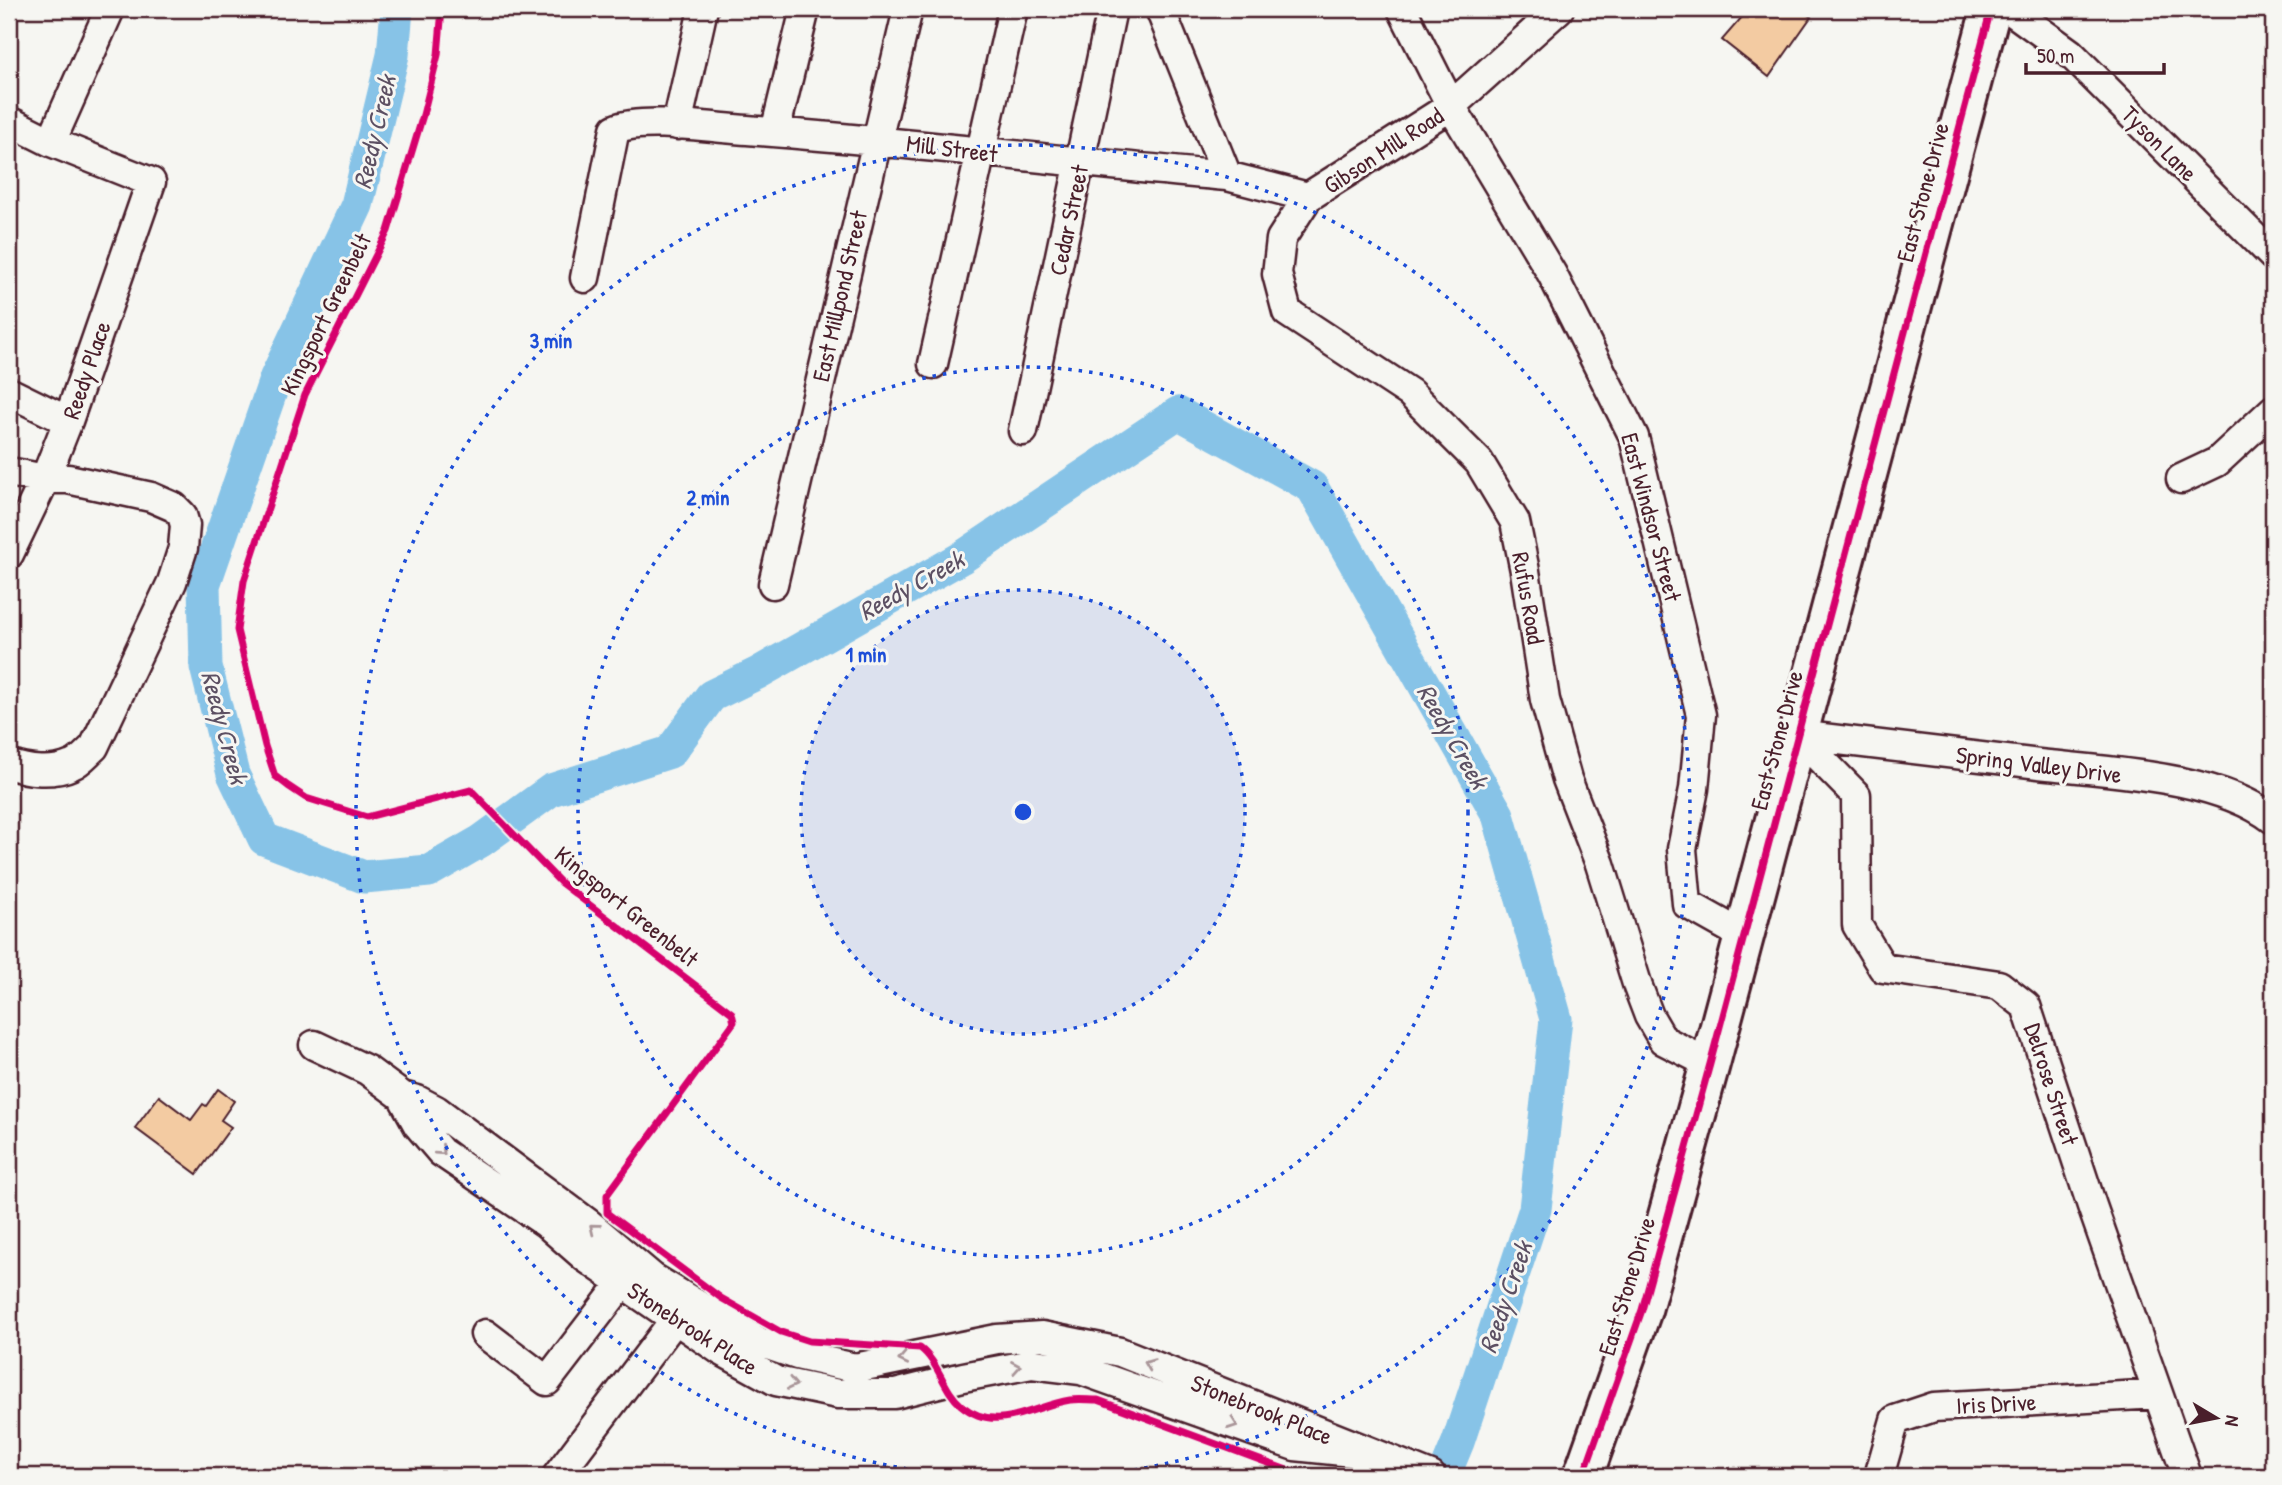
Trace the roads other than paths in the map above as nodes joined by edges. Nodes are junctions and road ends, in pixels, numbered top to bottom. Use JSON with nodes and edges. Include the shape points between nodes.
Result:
{"nodes":[{"id":1,"x":110,"y":9,"type":"edge"},
{"id":2,"x":703,"y":9,"type":"edge"},
{"id":3,"x":806,"y":9,"type":"edge"},
{"id":4,"x":908,"y":9,"type":"edge"},
{"id":5,"x":1013,"y":9,"type":"edge"},
{"id":6,"x":1112,"y":9,"type":"edge"},
{"id":7,"x":1160,"y":9,"type":"edge"},
{"id":8,"x":1402,"y":9,"type":"edge"},
{"id":9,"x":1559,"y":9,"type":"edge"},
{"id":10,"x":1991,"y":9,"type":"edge"},
{"id":11,"x":2009,"y":9,"type":"edge"},
{"id":12,"x":1451,"y":106,"type":"junction"},
{"id":13,"x":9,"y":121,"type":"edge"},
{"id":14,"x":677,"y":125,"type":"junction"},
{"id":15,"x":775,"y":132,"type":"junction"},
{"id":16,"x":875,"y":139,"type":"junction"},
{"id":17,"x":51,"y":142,"type":"junction"},
{"id":18,"x":982,"y":152,"type":"junction"},
{"id":19,"x":1081,"y":163,"type":"junction"},
{"id":20,"x":1227,"y":176,"type":"junction"},
{"id":21,"x":1308,"y":197,"type":"junction"},
{"id":22,"x":2273,"y":256,"type":"edge"},
{"id":23,"x":584,"y":278,"type":"dead end"},
{"id":24,"x":933,"y":364,"type":"dead end"},
{"id":25,"x":9,"y":392,"type":"edge"},
{"id":26,"x":2273,"y":410,"type":"edge"},
{"id":27,"x":68,"y":421,"type":"junction"},
{"id":28,"x":1023,"y":431,"type":"dead end"},
{"id":29,"x":9,"y":472,"type":"edge"},
{"id":30,"x":46,"y":479,"type":"junction"},
{"id":31,"x":2181,"y":479,"type":"dead end"},
{"id":32,"x":9,"y":554,"type":"edge"},
{"id":33,"x":773,"y":584,"type":"dead end"},
{"id":34,"x":1797,"y":735,"type":"junction"},
{"id":35,"x":9,"y":764,"type":"edge"},
{"id":36,"x":2273,"y":819,"type":"edge"},
{"id":37,"x":1744,"y":936,"type":"junction"},
{"id":38,"x":314,"y":1045,"type":"dead end"},
{"id":39,"x":1710,"y":1064,"type":"junction"},
{"id":40,"x":629,"y":1273,"type":"junction"},
{"id":41,"x":682,"y":1309,"type":"junction"},
{"id":42,"x":485,"y":1334,"type":"dead end"},
{"id":43,"x":2157,"y":1394,"type":"junction"},
{"id":44,"x":557,"y":1476,"type":"edge"},
{"id":45,"x":1432,"y":1476,"type":"edge"},
{"id":46,"x":1583,"y":1476,"type":"edge"},
{"id":47,"x":1879,"y":1476,"type":"edge"},
{"id":48,"x":2187,"y":1476,"type":"edge"}],
"edges":[{"from":1,"to":17,"type":"street"},
{"from":2,"to":14,"type":"street"},
{"from":3,"to":15,"type":"street"},
{"from":4,"to":16,"type":"street","name":"East Millpond Street"},
{"from":5,"to":18,"type":"street"},
{"from":6,"to":19,"type":"street","name":"Cedar Street"},
{"from":7,"to":20,"type":"street"},
{"from":8,"to":12,"type":"street"},
{"from":9,"to":12,"type":"street","name":"Gibson Mill Road"},
{"from":10,"to":34,"type":"highway","name":"East Stone Drive"},
{"from":11,"to":22,"type":"street","name":"Tyson Lane","via":[[2070,53]]},
{"from":12,"to":21,"type":"street","name":"Gibson Mill Road"},
{"from":12,"to":37,"type":"street","name":"East Windsor Street","via":[[1552,274],[1634,437],[1700,715],[1694,789],[1682,849],[1686,904]]},
{"from":13,"to":17,"type":"street"},
{"from":14,"to":15,"type":"street","name":"Mill Street"},
{"from":14,"to":23,"type":"street","name":"Mill Street","via":[[626,124],[615,129]]},
{"from":15,"to":16,"type":"street","name":"Mill Street"},
{"from":16,"to":18,"type":"street","name":"Mill Street"},
{"from":16,"to":33,"type":"street","name":"East Millpond Street"},
{"from":17,"to":27,"type":"street","name":"Reedy Place","via":[[151,182]]},
{"from":18,"to":19,"type":"street","name":"Mill Street"},
{"from":18,"to":24,"type":"street"},
{"from":19,"to":20,"type":"street","name":"Mill Street"},
{"from":19,"to":28,"type":"street","name":"Cedar Street"},
{"from":20,"to":21,"type":"street","name":"Gibson Mill Road"},
{"from":21,"to":39,"type":"street","name":"Rufus Road","via":[[1281,239],[1277,274],[1287,312],[1410,393],[1479,463],[1515,522],[1545,700],[1638,987],[1663,1040]]},
{"from":25,"to":27,"type":"street"},
{"from":26,"to":31,"type":"street","via":[[2217,462]]},
{"from":27,"to":30,"type":"street","name":"Reedy Place"},
{"from":29,"to":30,"type":"street"},
{"from":30,"to":32,"type":"street","name":"Reedy Place"},
{"from":30,"to":35,"type":"street","via":[[68,479],[151,497],[174,507],[185,525],[183,548],[94,747],[74,765],[60,768],[21,769]]},
{"from":34,"to":36,"type":"street","name":"Spring Valley Drive","via":[[2162,779],[2225,792]]},
{"from":34,"to":37,"type":"highway","name":"East Stone Drive"},
{"from":34,"to":43,"type":"street","name":"Delrose Street","via":[[1856,795],[1857,925],[1883,968],[1999,985],[2026,1006]]},
{"from":37,"to":39,"type":"highway","name":"East Stone Drive"},
{"from":38,"to":40,"type":"street","name":"Stonebrook Place","via":[[367,1069],[402,1096],[441,1152],[546,1223],[586,1258]]},
{"from":39,"to":46,"type":"highway","name":"East Stone Drive","via":[[1642,1310]]},
{"from":40,"to":41,"type":"street","name":"Stonebrook Place"},
{"from":40,"to":42,"type":"street","via":[[547,1381]]},
{"from":41,"to":44,"type":"street"},
{"from":41,"to":45,"type":"street","name":"Stonebrook Place","via":[[720,1350],[776,1381],[838,1394],[895,1394],[1032,1364],[1081,1370],[1294,1446],[1371,1454]]},
{"from":43,"to":47,"type":"street","name":"Iris Drive","via":[[1934,1407],[1895,1420]]},
{"from":43,"to":48,"type":"street","name":"Delrose Street"}]}
